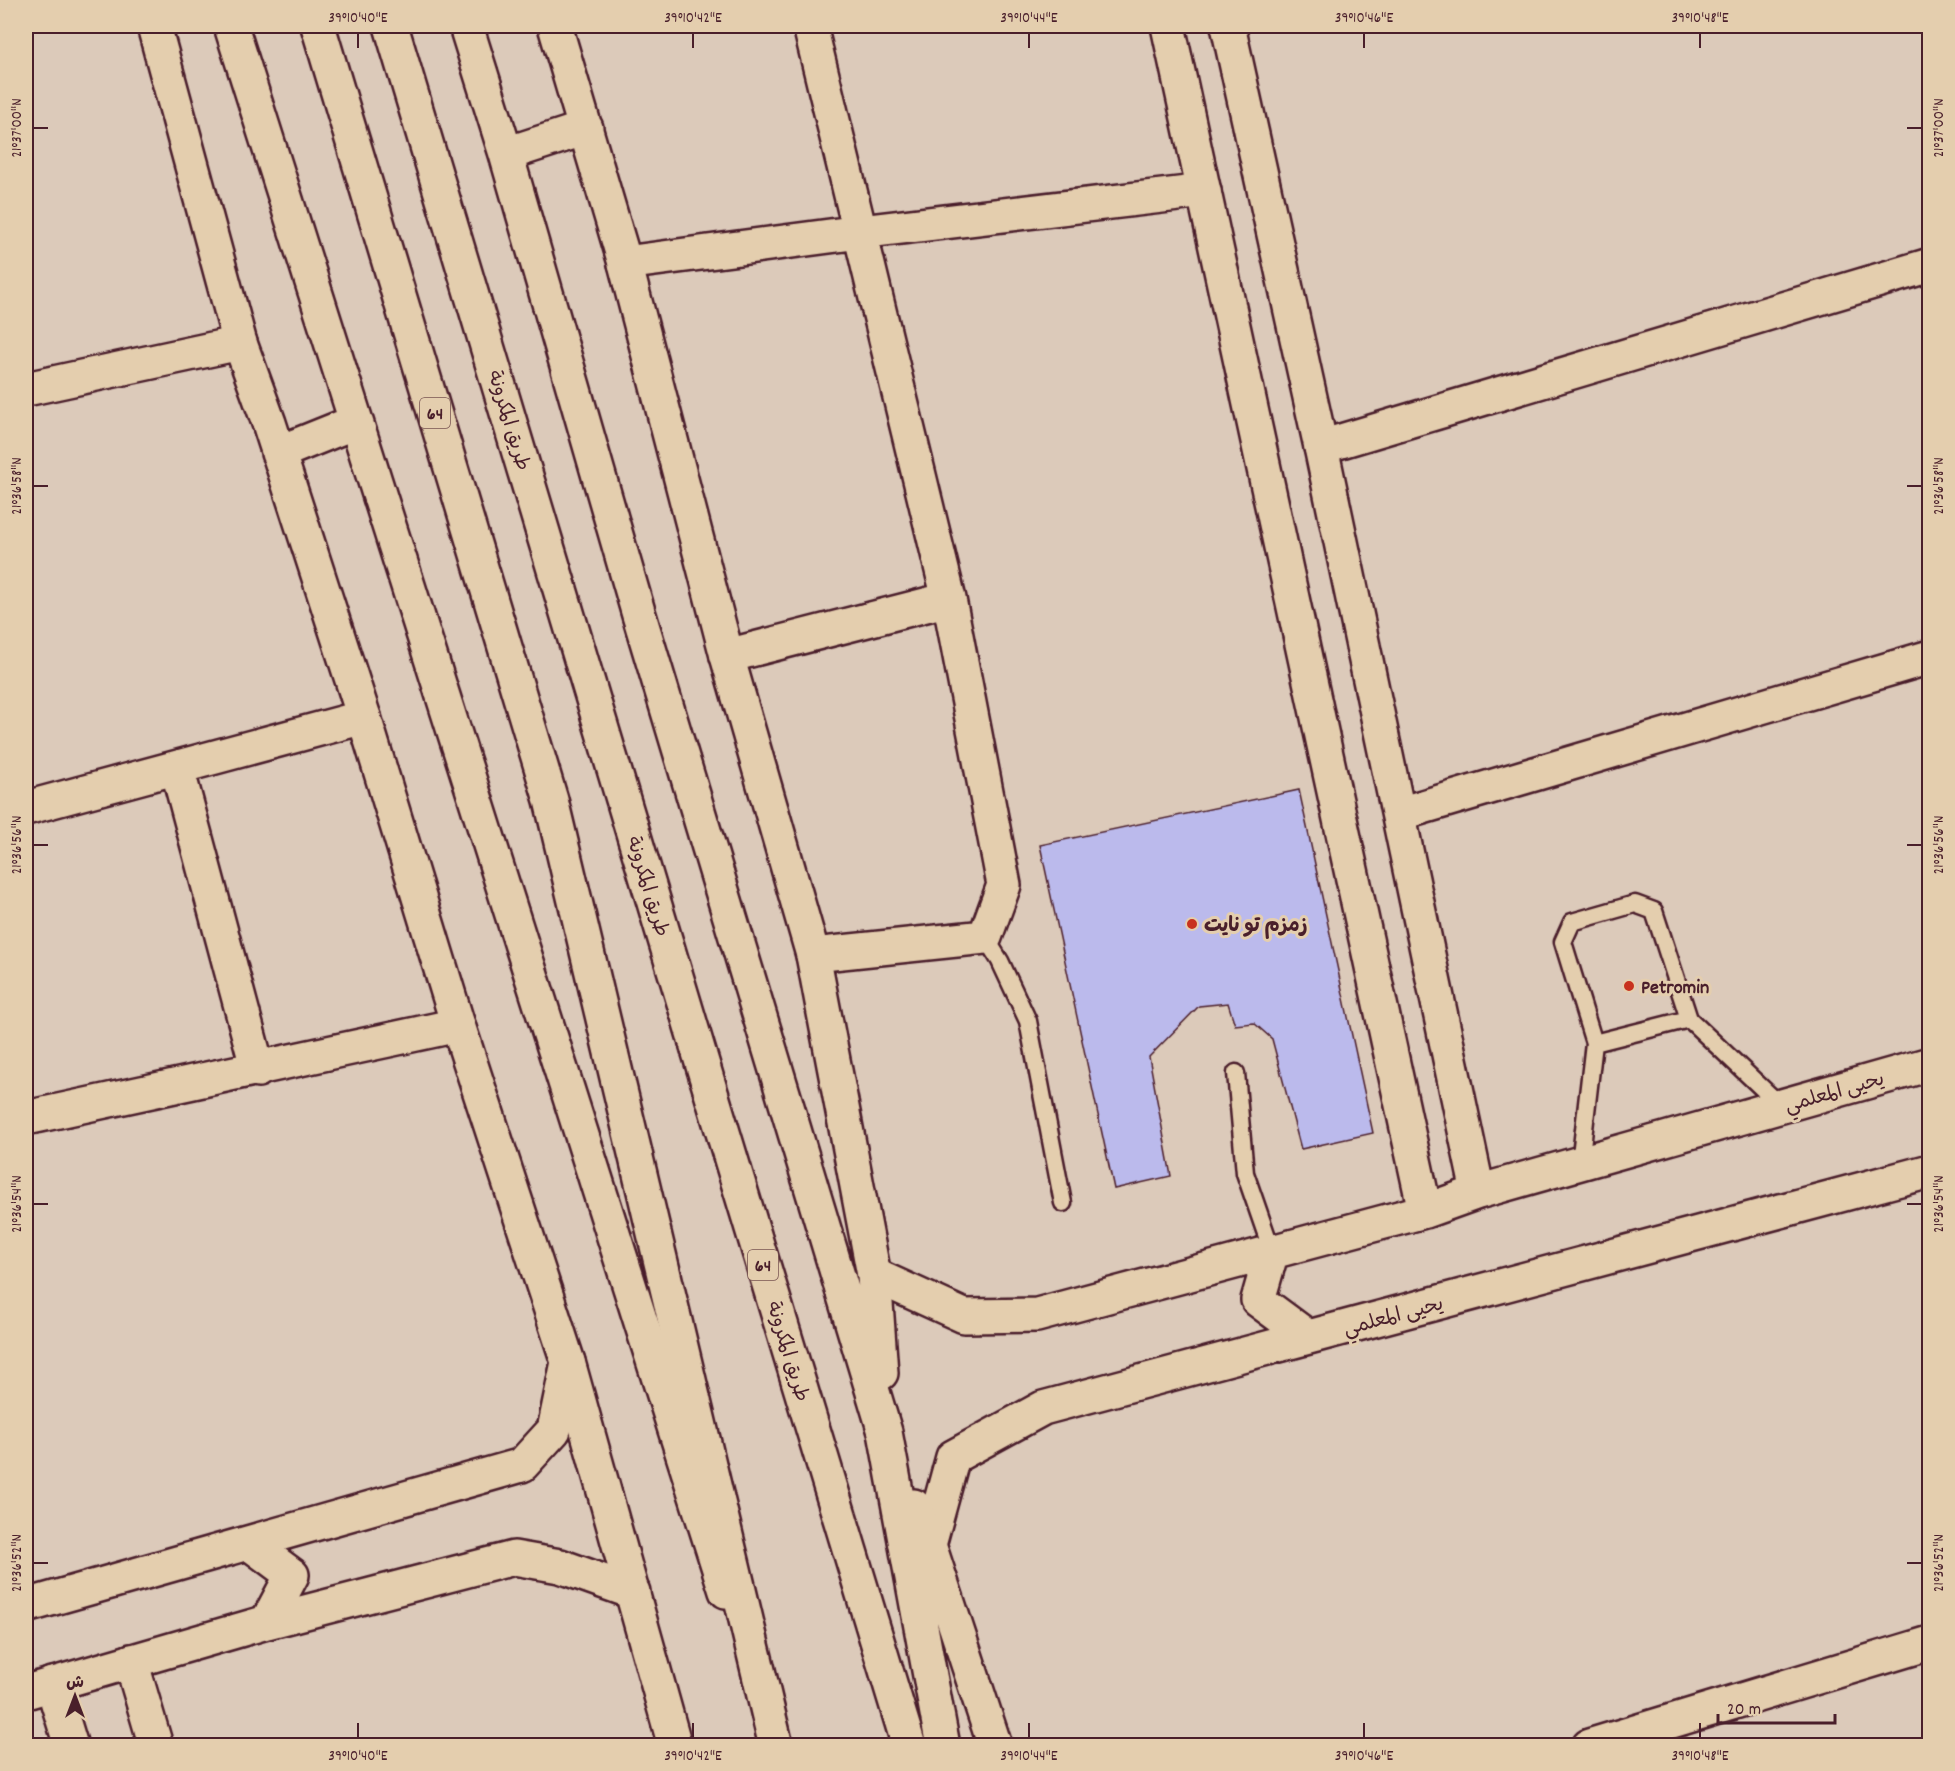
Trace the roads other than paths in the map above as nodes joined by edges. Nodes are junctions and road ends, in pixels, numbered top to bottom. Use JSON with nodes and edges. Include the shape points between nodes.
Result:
{"nodes":[{"id":1,"x":154,"y":26,"type":"edge"},
{"id":2,"x":231,"y":26,"type":"edge"},
{"id":3,"x":318,"y":26,"type":"edge"},
{"id":4,"x":391,"y":26,"type":"edge"},
{"id":5,"x":466,"y":26,"type":"edge"},
{"id":6,"x":555,"y":26,"type":"edge"},
{"id":7,"x":810,"y":26,"type":"edge"},
{"id":8,"x":1168,"y":26,"type":"edge"},
{"id":9,"x":1233,"y":26,"type":"edge"},
{"id":10,"x":586,"y":128,"type":"junction"},
{"id":11,"x":506,"y":154,"type":"junction"},
{"id":12,"x":1203,"y":191,"type":"junction"},
{"id":13,"x":860,"y":232,"type":"junction"},
{"id":14,"x":626,"y":263,"type":"junction"},
{"id":15,"x":1929,"y":265,"type":"edge"},
{"id":16,"x":240,"y":343,"type":"junction"},
{"id":17,"x":26,"y":388,"type":"edge"},
{"id":18,"x":356,"y":422,"type":"junction"},
{"id":19,"x":1321,"y":447,"type":"junction"},
{"id":20,"x":278,"y":453,"type":"junction"},
{"id":21,"x":949,"y":600,"type":"junction"},
{"id":22,"x":727,"y":656,"type":"junction"},
{"id":23,"x":1929,"y":657,"type":"edge"},
{"id":24,"x":364,"y":717,"type":"junction"},
{"id":25,"x":177,"y":768,"type":"junction"},
{"id":26,"x":26,"y":808,"type":"edge"},
{"id":27,"x":1399,"y":814,"type":"junction"},
{"id":28,"x":985,"y":937,"type":"junction"},
{"id":29,"x":813,"y":955,"type":"junction"},
{"id":30,"x":1689,"y":1019,"type":"junction"},
{"id":31,"x":458,"y":1025,"type":"junction"},
{"id":32,"x":1594,"y":1043,"type":"junction"},
{"id":33,"x":1929,"y":1064,"type":"edge"},
{"id":34,"x":258,"y":1070,"type":"junction"},
{"id":35,"x":1236,"y":1073,"type":"dead end"},
{"id":36,"x":1781,"y":1106,"type":"junction"},
{"id":37,"x":26,"y":1118,"type":"edge"},
{"id":38,"x":1580,"y":1164,"type":"junction"},
{"id":39,"x":1929,"y":1171,"type":"edge"},
{"id":40,"x":1478,"y":1192,"type":"junction"},
{"id":41,"x":1063,"y":1203,"type":"dead end"},
{"id":42,"x":1425,"y":1210,"type":"junction"},
{"id":43,"x":1272,"y":1251,"type":"junction"},
{"id":44,"x":874,"y":1275,"type":"junction"},
{"id":45,"x":1308,"y":1337,"type":"junction"},
{"id":46,"x":568,"y":1362,"type":"junction"},
{"id":47,"x":885,"y":1432,"type":"junction"},
{"id":48,"x":249,"y":1543,"type":"junction"},
{"id":49,"x":929,"y":1545,"type":"junction"},
{"id":50,"x":633,"y":1592,"type":"junction"},
{"id":51,"x":26,"y":1606,"type":"edge"},
{"id":52,"x":267,"y":1622,"type":"junction"},
{"id":53,"x":1929,"y":1643,"type":"edge"},
{"id":54,"x":131,"y":1661,"type":"junction"},
{"id":55,"x":39,"y":1688,"type":"edge"},
{"id":56,"x":71,"y":1746,"type":"edge"},
{"id":57,"x":156,"y":1746,"type":"edge"},
{"id":58,"x":677,"y":1746,"type":"edge"},
{"id":59,"x":775,"y":1746,"type":"edge"},
{"id":60,"x":909,"y":1746,"type":"edge"},
{"id":61,"x":943,"y":1746,"type":"edge"},
{"id":62,"x":995,"y":1746,"type":"edge"},
{"id":63,"x":1589,"y":1746,"type":"edge"}],
"edges":[{"from":1,"to":16,"type":"street"},
{"from":2,"to":18,"type":"street"},
{"from":3,"to":59,"type":"street","number":"64","via":[[551,800]]},
{"from":4,"to":60,"type":"street","name":"طريق المكرونة","number":"64"},
{"from":5,"to":11,"type":"street"},
{"from":6,"to":10,"type":"street"},
{"from":7,"to":13,"type":"street"},
{"from":8,"to":12,"type":"street"},
{"from":9,"to":19,"type":"street"},
{"from":10,"to":11,"type":"street"},
{"from":10,"to":14,"type":"street"},
{"from":11,"to":47,"type":"street","via":[[639,615]]},
{"from":12,"to":13,"type":"street"},
{"from":12,"to":42,"type":"street"},
{"from":13,"to":14,"type":"street"},
{"from":13,"to":21,"type":"street"},
{"from":14,"to":22,"type":"street"},
{"from":15,"to":19,"type":"street"},
{"from":16,"to":17,"type":"street"},
{"from":16,"to":20,"type":"street"},
{"from":18,"to":20,"type":"street"},
{"from":18,"to":59,"type":"street"},
{"from":19,"to":27,"type":"street"},
{"from":20,"to":24,"type":"street"},
{"from":21,"to":22,"type":"street"},
{"from":21,"to":28,"type":"street","via":[[1004,885]]},
{"from":22,"to":29,"type":"street"},
{"from":23,"to":27,"type":"street"},
{"from":24,"to":25,"type":"street"},
{"from":24,"to":31,"type":"street"},
{"from":25,"to":26,"type":"street"},
{"from":25,"to":34,"type":"street"},
{"from":27,"to":40,"type":"street"},
{"from":28,"to":29,"type":"street"},
{"from":28,"to":41,"type":"lane","via":[[1028,1021]]},
{"from":29,"to":44,"type":"street"},
{"from":30,"to":32,"type":"lane"},
{"from":30,"to":32,"type":"lane","via":[[1654,911],[1635,904],[1572,922],[1563,942]]},
{"from":30,"to":36,"type":"lane"},
{"from":31,"to":34,"type":"street"},
{"from":31,"to":46,"type":"street"},
{"from":32,"to":38,"type":"lane"},
{"from":33,"to":36,"type":"street","name":"يحيى المعلمي"},
{"from":34,"to":37,"type":"street"},
{"from":35,"to":43,"type":"lane","via":[[1245,1173]]},
{"from":36,"to":38,"type":"street","name":"يحيى المعلمي"},
{"from":38,"to":40,"type":"street","name":"يحيى المعلمي"},
{"from":39,"to":45,"type":"street","name":"يحيى المعلمي"},
{"from":40,"to":42,"type":"street","name":"يحيى المعلمي"},
{"from":42,"to":43,"type":"street","name":"يحيى المعلمي"},
{"from":43,"to":44,"type":"street","name":"يحيى المعلمي","via":[[1037,1315],[964,1317]]},
{"from":43,"to":45,"type":"street","via":[[1258,1300]]},
{"from":44,"to":47,"type":"street"},
{"from":45,"to":49,"type":"street","name":"يحيى المعلمي","via":[[1043,1408],[953,1457]]},
{"from":46,"to":48,"type":"street","via":[[554,1430],[522,1465]]},
{"from":46,"to":50,"type":"street"},
{"from":47,"to":49,"type":"street"},
{"from":47,"to":61,"type":"street"},
{"from":48,"to":51,"type":"street"},
{"from":48,"to":52,"type":"street","via":[[292,1575]]},
{"from":49,"to":62,"type":"street"},
{"from":50,"to":52,"type":"street","via":[[560,1566],[514,1558]]},
{"from":50,"to":58,"type":"street"},
{"from":52,"to":54,"type":"street"},
{"from":53,"to":63,"type":"street"},
{"from":54,"to":55,"type":"street"},
{"from":54,"to":57,"type":"street"},
{"from":55,"to":56,"type":"street"}]}
